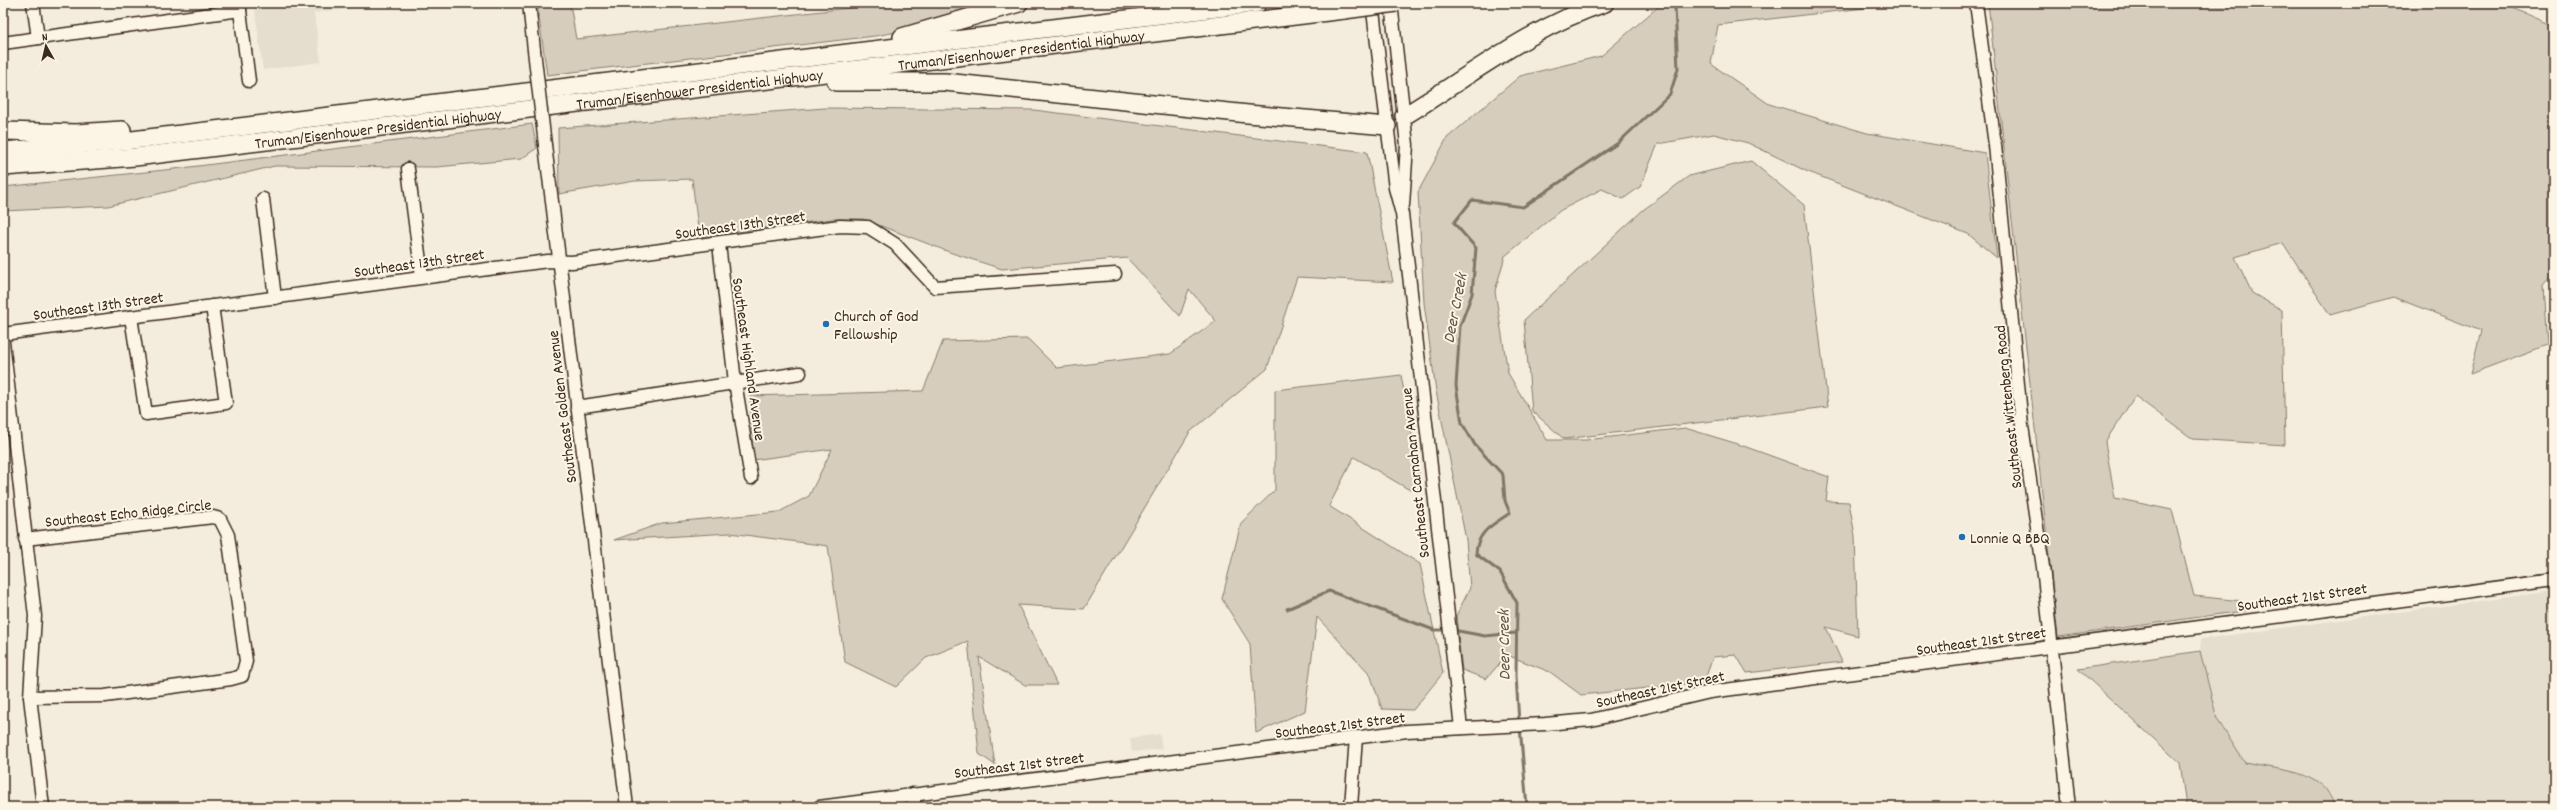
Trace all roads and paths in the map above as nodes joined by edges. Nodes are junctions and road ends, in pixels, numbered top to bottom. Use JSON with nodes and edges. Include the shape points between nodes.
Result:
{"nodes":[{"id":1,"x":33,"y":3,"type":"edge"},
{"id":2,"x":529,"y":3,"type":"edge"},
{"id":3,"x":1019,"y":3,"type":"edge"},
{"id":4,"x":1258,"y":3,"type":"edge"},
{"id":5,"x":1372,"y":3,"type":"edge"},
{"id":6,"x":1391,"y":3,"type":"edge"},
{"id":7,"x":1396,"y":3,"type":"edge"},
{"id":8,"x":1605,"y":3,"type":"edge"},
{"id":9,"x":1976,"y":3,"type":"edge"},
{"id":10,"x":239,"y":6,"type":"edge"},
{"id":11,"x":38,"y":38,"type":"junction"},
{"id":12,"x":3,"y":43,"type":"edge"},
{"id":13,"x":789,"y":60,"type":"junction"},
{"id":14,"x":249,"y":81,"type":"dead end"},
{"id":15,"x":685,"y":90,"type":"junction"},
{"id":16,"x":1404,"y":116,"type":"junction"},
{"id":17,"x":294,"y":121,"type":"junction"},
{"id":18,"x":1387,"y":126,"type":"junction"},
{"id":19,"x":3,"y":131,"type":"edge"},
{"id":20,"x":3,"y":151,"type":"edge"},
{"id":21,"x":79,"y":162,"type":"junction"},
{"id":22,"x":3,"y":168,"type":"edge"},
{"id":23,"x":408,"y":169,"type":"dead end"},
{"id":24,"x":3,"y":176,"type":"edge"},
{"id":25,"x":263,"y":199,"type":"dead end"},
{"id":26,"x":1402,"y":214,"type":"junction"},
{"id":27,"x":719,"y":244,"type":"junction"},
{"id":28,"x":559,"y":262,"type":"junction"},
{"id":29,"x":1115,"y":274,"type":"dead end"},
{"id":30,"x":422,"y":278,"type":"junction"},
{"id":31,"x":275,"y":298,"type":"junction"},
{"id":32,"x":212,"y":306,"type":"junction"},
{"id":33,"x":131,"y":317,"type":"junction"},
{"id":34,"x":3,"y":334,"type":"edge"},
{"id":35,"x":3,"y":342,"type":"edge"},
{"id":36,"x":800,"y":373,"type":"dead end"},
{"id":37,"x":735,"y":382,"type":"junction"},
{"id":38,"x":577,"y":407,"type":"junction"},
{"id":39,"x":751,"y":478,"type":"dead end"},
{"id":40,"x":25,"y":539,"type":"junction"},
{"id":41,"x":2554,"y":580,"type":"edge"},
{"id":42,"x":2051,"y":646,"type":"junction"},
{"id":43,"x":30,"y":697,"type":"junction"},
{"id":44,"x":1460,"y":728,"type":"junction"},
{"id":45,"x":1356,"y":737,"type":"junction"},
{"id":46,"x":913,"y":794,"type":"junction"},
{"id":47,"x":43,"y":807,"type":"edge"},
{"id":48,"x":627,"y":807,"type":"edge"},
{"id":49,"x":819,"y":807,"type":"edge"},
{"id":50,"x":915,"y":807,"type":"edge"},
{"id":51,"x":1351,"y":807,"type":"edge"},
{"id":52,"x":2070,"y":807,"type":"edge"}],
"edges":[{"from":1,"to":11,"type":"street"},
{"from":2,"to":28,"type":"street","name":"Southeast Golden Avenue","bridge":true},
{"from":3,"to":13,"type":"highway","via":[[910,35]]},
{"from":4,"to":13,"type":"highway","name":"Truman/Eisenhower Presidential Highway"},
{"from":5,"to":18,"type":"street","name":"Southeast Carnahan Avenue"},
{"from":6,"to":16,"type":"street","name":"Southeast Carnahan Avenue"},
{"from":7,"to":15,"type":"highway","name":"Truman/Eisenhower Presidential Highway","bridge":true},
{"from":8,"to":16,"type":"highway","via":[[1515,45]]},
{"from":9,"to":42,"type":"street","name":"Southeast Wittenberg Road","via":[[1995,145],[2022,426],[2043,567]]},
{"from":10,"to":11,"type":"street"},
{"from":10,"to":14,"type":"street"},
{"from":11,"to":12,"type":"street"},
{"from":13,"to":17,"type":"highway","name":"Truman/Eisenhower Presidential Highway"},
{"from":15,"to":18,"type":"highway","via":[[765,88],[870,80],[944,82]]},
{"from":15,"to":21,"type":"highway","name":"Truman/Eisenhower Presidential Highway"},
{"from":16,"to":18,"type":"street"},
{"from":16,"to":26,"type":"street","name":"Southeast Carnahan Avenue","via":[[1407,168]]},
{"from":17,"to":19,"type":"highway","via":[[228,121],[76,133]]},
{"from":17,"to":20,"type":"highway","name":"Truman/Eisenhower Presidential Highway","via":[[124,141]]},
{"from":18,"to":26,"type":"street","name":"Southeast Carnahan Avenue"},
{"from":21,"to":22,"type":"highway","name":"Truman/Eisenhower Presidential Highway"},
{"from":21,"to":24,"type":"highway"},
{"from":23,"to":30,"type":"street"},
{"from":25,"to":31,"type":"street"},
{"from":26,"to":44,"type":"street","name":"Southeast Carnahan Avenue"},
{"from":27,"to":28,"type":"street","name":"Southeast 13th Street"},
{"from":27,"to":29,"type":"street","name":"Southeast 13th Street","via":[[840,226],[868,227],[895,244],[935,287]]},
{"from":27,"to":37,"type":"street","name":"Southeast Highland Avenue"},
{"from":28,"to":30,"type":"street","name":"Southeast 13th Street","via":[[548,261]]},
{"from":28,"to":38,"type":"street","name":"Southeast Golden Avenue"},
{"from":30,"to":31,"type":"street","name":"Southeast 13th Street"},
{"from":31,"to":32,"type":"street","name":"Southeast 13th Street"},
{"from":32,"to":33,"type":"street","name":"Southeast 13th Street"},
{"from":32,"to":33,"type":"street","via":[[226,403],[146,414]]},
{"from":33,"to":34,"type":"street","name":"Southeast 13th Street"},
{"from":35,"to":40,"type":"street"},
{"from":36,"to":37,"type":"street"},
{"from":37,"to":38,"type":"street"},
{"from":37,"to":39,"type":"street","name":"Southeast Highland Avenue"},
{"from":38,"to":48,"type":"street","name":"Southeast Golden Avenue"},
{"from":40,"to":43,"type":"street","via":[[35,631]]},
{"from":40,"to":43,"type":"street","name":"Southeast Echo Ridge Circle","via":[[213,517],[220,519],[228,535],[246,661],[242,676],[231,679],[105,696]]},
{"from":41,"to":42,"type":"street","name":"Southeast 21st Street"},
{"from":42,"to":44,"type":"street","name":"Southeast 21st Street","via":[[1710,692],[1598,718],[1544,724]]},
{"from":42,"to":52,"type":"street","name":"Southeast Wittenberg Road"},
{"from":43,"to":47,"type":"street"},
{"from":44,"to":45,"type":"street","name":"Southeast 21st Street"},
{"from":45,"to":46,"type":"street","name":"Southeast 21st Street"},
{"from":45,"to":51,"type":"street"},
{"from":46,"to":49,"type":"street","name":"Southeast 21st Street"},
{"from":46,"to":50,"type":"street"}]}
